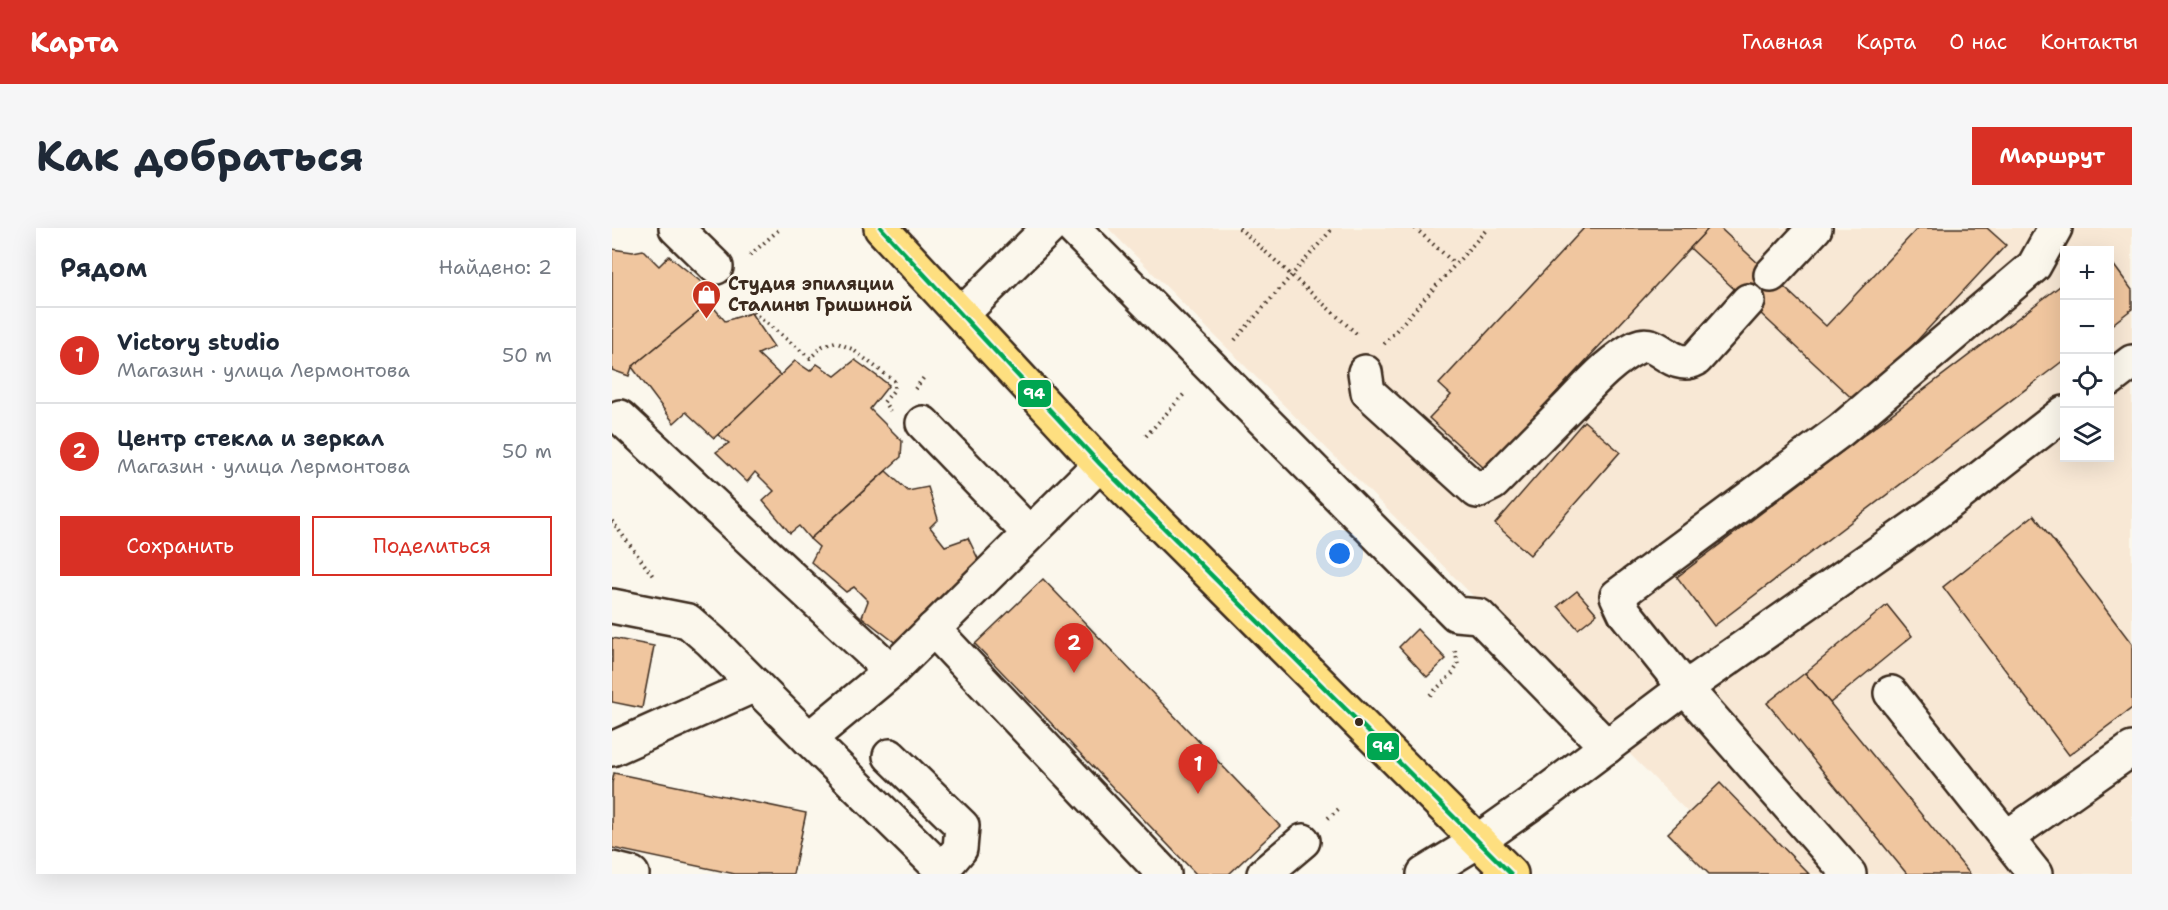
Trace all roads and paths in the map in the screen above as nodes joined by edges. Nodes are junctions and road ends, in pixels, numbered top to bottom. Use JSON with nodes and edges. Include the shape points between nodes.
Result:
{"nodes":[{"id":1,"x":676,"y":228,"type":"edge"},
{"id":2,"x":781,"y":228,"type":"edge"},
{"id":3,"x":881,"y":228,"type":"edge"},
{"id":4,"x":1049,"y":228,"type":"edge"},
{"id":5,"x":1073,"y":228,"type":"edge"},
{"id":6,"x":1239,"y":228,"type":"edge"},
{"id":7,"x":1333,"y":228,"type":"edge"},
{"id":8,"x":1415,"y":228,"type":"edge"},
{"id":9,"x":1488,"y":228,"type":"edge"},
{"id":10,"x":1815,"y":228,"type":"edge"},
{"id":11,"x":2055,"y":228,"type":"edge"},
{"id":12,"x":760,"y":247,"type":"dead end"},
{"id":13,"x":1455,"y":264,"type":"junction"},
{"id":14,"x":1291,"y":275,"type":"junction"},
{"id":15,"x":1771,"y":275,"type":"dead end"},
{"id":16,"x":721,"y":279,"type":"joint"},
{"id":17,"x":1748,"y":301,"type":"dead end"},
{"id":18,"x":962,"y":314,"type":"junction"},
{"id":19,"x":1235,"y":340,"type":"dead end"},
{"id":20,"x":1371,"y":363,"type":"junction"},
{"id":21,"x":925,"y":376,"type":"dead end"},
{"id":22,"x":914,"y":389,"type":"dead end"},
{"id":23,"x":2060,"y":416,"type":"edge"},
{"id":24,"x":620,"y":417,"type":"dead end"},
{"id":25,"x":908,"y":419,"type":"joint"},
{"id":26,"x":1100,"y":464,"type":"junction"},
{"id":27,"x":612,"y":521,"type":"edge"},
{"id":28,"x":1029,"y":533,"type":"junction"},
{"id":29,"x":612,"y":606,"type":"edge"},
{"id":30,"x":688,"y":621,"type":"junction"},
{"id":31,"x":1486,"y":624,"type":"junction"},
{"id":32,"x":933,"y":629,"type":"junction"},
{"id":33,"x":891,"y":671,"type":"junction"},
{"id":34,"x":755,"y":685,"type":"junction"},
{"id":35,"x":1686,"y":689,"type":"junction"},
{"id":36,"x":1891,"y":693,"type":"dead end"},
{"id":37,"x":1430,"y":695,"type":"dead end"},
{"id":38,"x":809,"y":739,"type":"junction"},
{"id":39,"x":1606,"y":747,"type":"junction"},
{"id":40,"x":612,"y":749,"type":"edge"},
{"id":41,"x":2132,"y":749,"type":"edge"},
{"id":42,"x":890,"y":756,"type":"dead end"},
{"id":43,"x":2006,"y":837,"type":"junction"},
{"id":44,"x":1303,"y":841,"type":"dead end"},
{"id":45,"x":1478,"y":841,"type":"junction"},
{"id":46,"x":612,"y":869,"type":"edge"},
{"id":47,"x":943,"y":872,"type":"edge"},
{"id":48,"x":632,"y":874,"type":"edge"},
{"id":49,"x":1164,"y":874,"type":"edge"},
{"id":50,"x":1263,"y":874,"type":"edge"},
{"id":51,"x":1424,"y":874,"type":"edge"},
{"id":52,"x":1511,"y":874,"type":"edge"},
{"id":53,"x":1849,"y":874,"type":"edge"},
{"id":54,"x":2035,"y":874,"type":"edge"}],
"edges":[{"from":1,"to":16,"type":"street"},
{"from":2,"to":12,"type":"path"},
{"from":3,"to":18,"type":"main road"},
{"from":4,"to":18,"type":"street"},
{"from":5,"to":31,"type":"street","via":[[1456,614],[1479,616]]},
{"from":6,"to":14,"type":"path"},
{"from":7,"to":14,"type":"path"},
{"from":8,"to":13,"type":"path"},
{"from":9,"to":13,"type":"path"},
{"from":10,"to":15,"type":"street"},
{"from":11,"to":35,"type":"street","via":[[2034,266],[1850,423],[1617,596],[1625,613]]},
{"from":13,"to":20,"type":"path","via":[[1389,337]]},
{"from":14,"to":19,"type":"path"},
{"from":14,"to":20,"type":"path"},
{"from":16,"to":25,"type":"path","via":[[810,358],[823,346],[835,342],[852,349],[894,381],[885,407]]},
{"from":17,"to":20,"type":"street","via":[[1696,359],[1670,359],[1654,346],[1640,346],[1610,364],[1493,483],[1477,491],[1368,392]]},
{"from":18,"to":26,"type":"main road"},
{"from":21,"to":22,"type":"path"},
{"from":23,"to":35,"type":"street","via":[[1938,511]]},
{"from":24,"to":33,"type":"street"},
{"from":25,"to":28,"type":"street"},
{"from":26,"to":28,"type":"street"},
{"from":26,"to":45,"type":"main road"},
{"from":27,"to":30,"type":"path"},
{"from":28,"to":32,"type":"street"},
{"from":29,"to":30,"type":"street"},
{"from":30,"to":34,"type":"street"},
{"from":31,"to":37,"type":"path","via":[[1459,644],[1454,652],[1458,665]]},
{"from":31,"to":39,"type":"street"},
{"from":32,"to":33,"type":"street"},
{"from":32,"to":49,"type":"street"},
{"from":33,"to":38,"type":"street"},
{"from":34,"to":38,"type":"street"},
{"from":34,"to":40,"type":"street"},
{"from":35,"to":39,"type":"street"},
{"from":35,"to":53,"type":"street"},
{"from":36,"to":43,"type":"street"},
{"from":38,"to":47,"type":"street"},
{"from":39,"to":45,"type":"street"},
{"from":41,"to":43,"type":"street"},
{"from":42,"to":47,"type":"street","via":[[962,826],[960,849]]},
{"from":43,"to":54,"type":"street"},
{"from":44,"to":50,"type":"street"},
{"from":45,"to":51,"type":"street"},
{"from":45,"to":52,"type":"main road"},
{"from":46,"to":48,"type":"street"}]}
